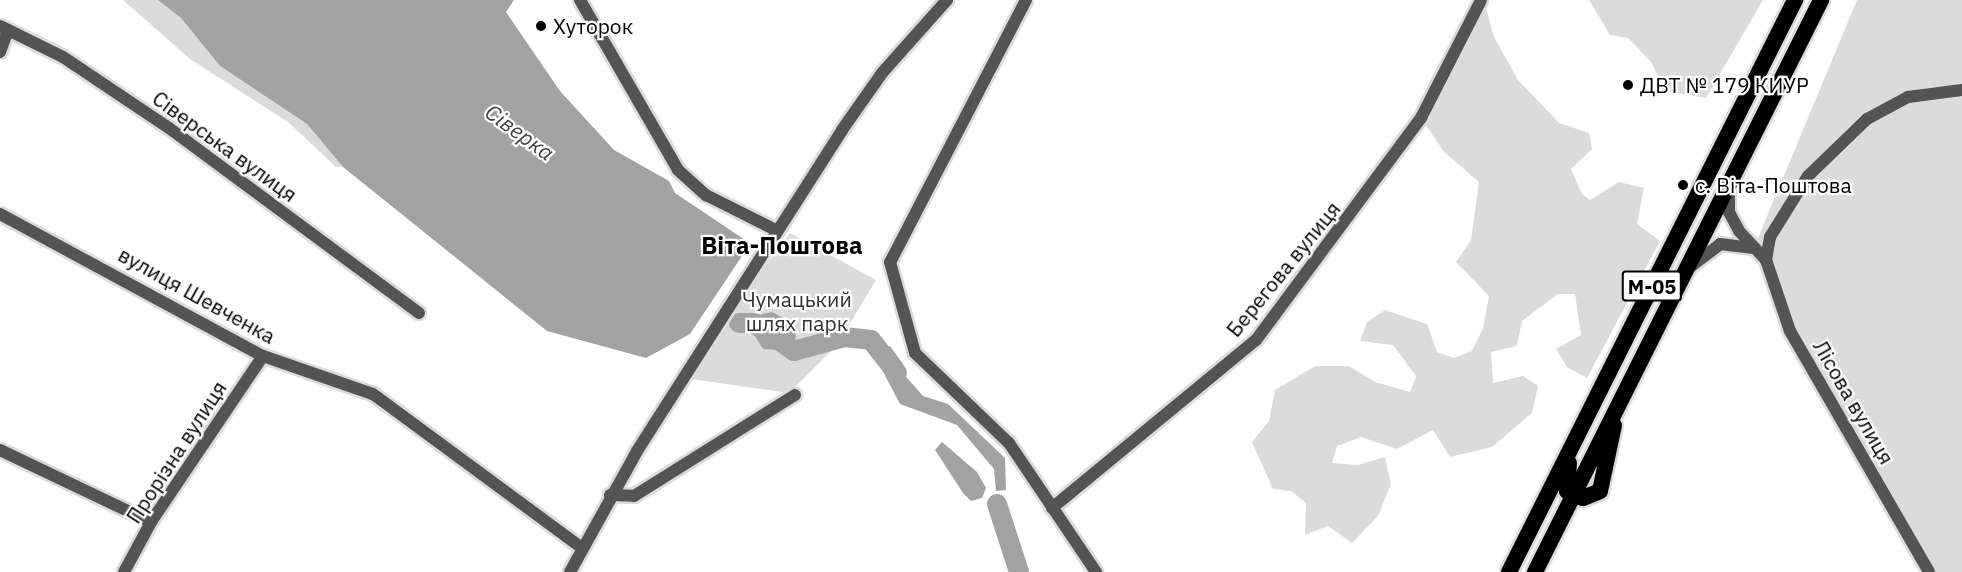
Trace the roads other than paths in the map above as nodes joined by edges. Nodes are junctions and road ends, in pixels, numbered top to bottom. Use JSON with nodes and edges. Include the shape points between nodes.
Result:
{"nodes":[{"id":1,"x":580,"y":0,"type":"edge"},
{"id":2,"x":947,"y":0,"type":"edge"},
{"id":3,"x":1026,"y":0,"type":"edge"},
{"id":4,"x":1480,"y":0,"type":"edge"},
{"id":5,"x":1795,"y":0,"type":"edge"},
{"id":6,"x":1821,"y":0,"type":"edge"},
{"id":7,"x":4,"y":30,"type":"edge"},
{"id":8,"x":0,"y":52,"type":"edge"},
{"id":9,"x":1962,"y":90,"type":"edge"},
{"id":10,"x":1729,"y":188,"type":"junction"},
{"id":11,"x":0,"y":214,"type":"edge"},
{"id":12,"x":777,"y":231,"type":"junction"},
{"id":13,"x":1755,"y":248,"type":"junction"},
{"id":14,"x":1766,"y":260,"type":"junction"},
{"id":15,"x":1682,"y":275,"type":"junction"},
{"id":16,"x":419,"y":313,"type":"dead end"},
{"id":17,"x":263,"y":356,"type":"junction"},
{"id":18,"x":795,"y":396,"type":"dead end"},
{"id":19,"x":1591,"y":407,"type":"junction"},
{"id":20,"x":0,"y":450,"type":"edge"},
{"id":21,"x":610,"y":495,"type":"junction"},
{"id":22,"x":1573,"y":497,"type":"junction"},
{"id":23,"x":1052,"y":508,"type":"junction"},
{"id":24,"x":151,"y":522,"type":"junction"},
{"id":25,"x":582,"y":548,"type":"junction"},
{"id":26,"x":124,"y":572,"type":"edge"},
{"id":27,"x":570,"y":572,"type":"edge"},
{"id":28,"x":1096,"y":572,"type":"edge"},
{"id":29,"x":1509,"y":572,"type":"edge"},
{"id":30,"x":1535,"y":572,"type":"edge"},
{"id":31,"x":1929,"y":572,"type":"edge"}],
"edges":[{"from":1,"to":12,"type":"street","via":[[678,170],[706,195]]},
{"from":2,"to":12,"type":"street","via":[[868,92]]},
{"from":3,"to":23,"type":"street","via":[[890,262],[915,353],[1002,434]]},
{"from":4,"to":23,"type":"street","name":"Берегова вулиця","via":[[1421,118],[1256,340]]},
{"from":5,"to":19,"type":"highway","number":"М-05"},
{"from":6,"to":10,"type":"highway","number":"М-05"},
{"from":7,"to":8,"type":"street"},
{"from":7,"to":16,"type":"street","name":"Сіверська вулиця","via":[[63,57],[169,128]]},
{"from":9,"to":14,"type":"street","via":[[1908,97],[1867,119],[1808,176],[1770,237]]},
{"from":10,"to":13,"type":"street","name":"Лісова вулиця","via":[[1729,212]]},
{"from":10,"to":15,"type":"highway","number":"М-05"},
{"from":11,"to":17,"type":"street","name":"вулиця Шевченка"},
{"from":12,"to":21,"type":"street"},
{"from":13,"to":14,"type":"street","name":"Лісова вулиця"},
{"from":13,"to":15,"type":"street","via":[[1720,244]]},
{"from":14,"to":31,"type":"street","name":"Лісова вулиця","via":[[1790,331]]},
{"from":15,"to":22,"type":"highway","number":"М-05","via":[[1619,403],[1600,491]]},
{"from":17,"to":24,"type":"street","name":"Прорізна вулиця"},
{"from":17,"to":25,"type":"street","name":"вулиця Шевченка","via":[[373,394]]},
{"from":18,"to":21,"type":"street","via":[[634,496]]},
{"from":19,"to":22,"type":"highway","via":[[1566,472],[1564,484]]},
{"from":19,"to":29,"type":"highway","number":"М-05"},
{"from":20,"to":24,"type":"street"},
{"from":21,"to":25,"type":"street"},
{"from":22,"to":30,"type":"highway"},
{"from":23,"to":28,"type":"street"},
{"from":24,"to":26,"type":"street","name":"Прорізна вулиця"},
{"from":25,"to":27,"type":"street"}]}
